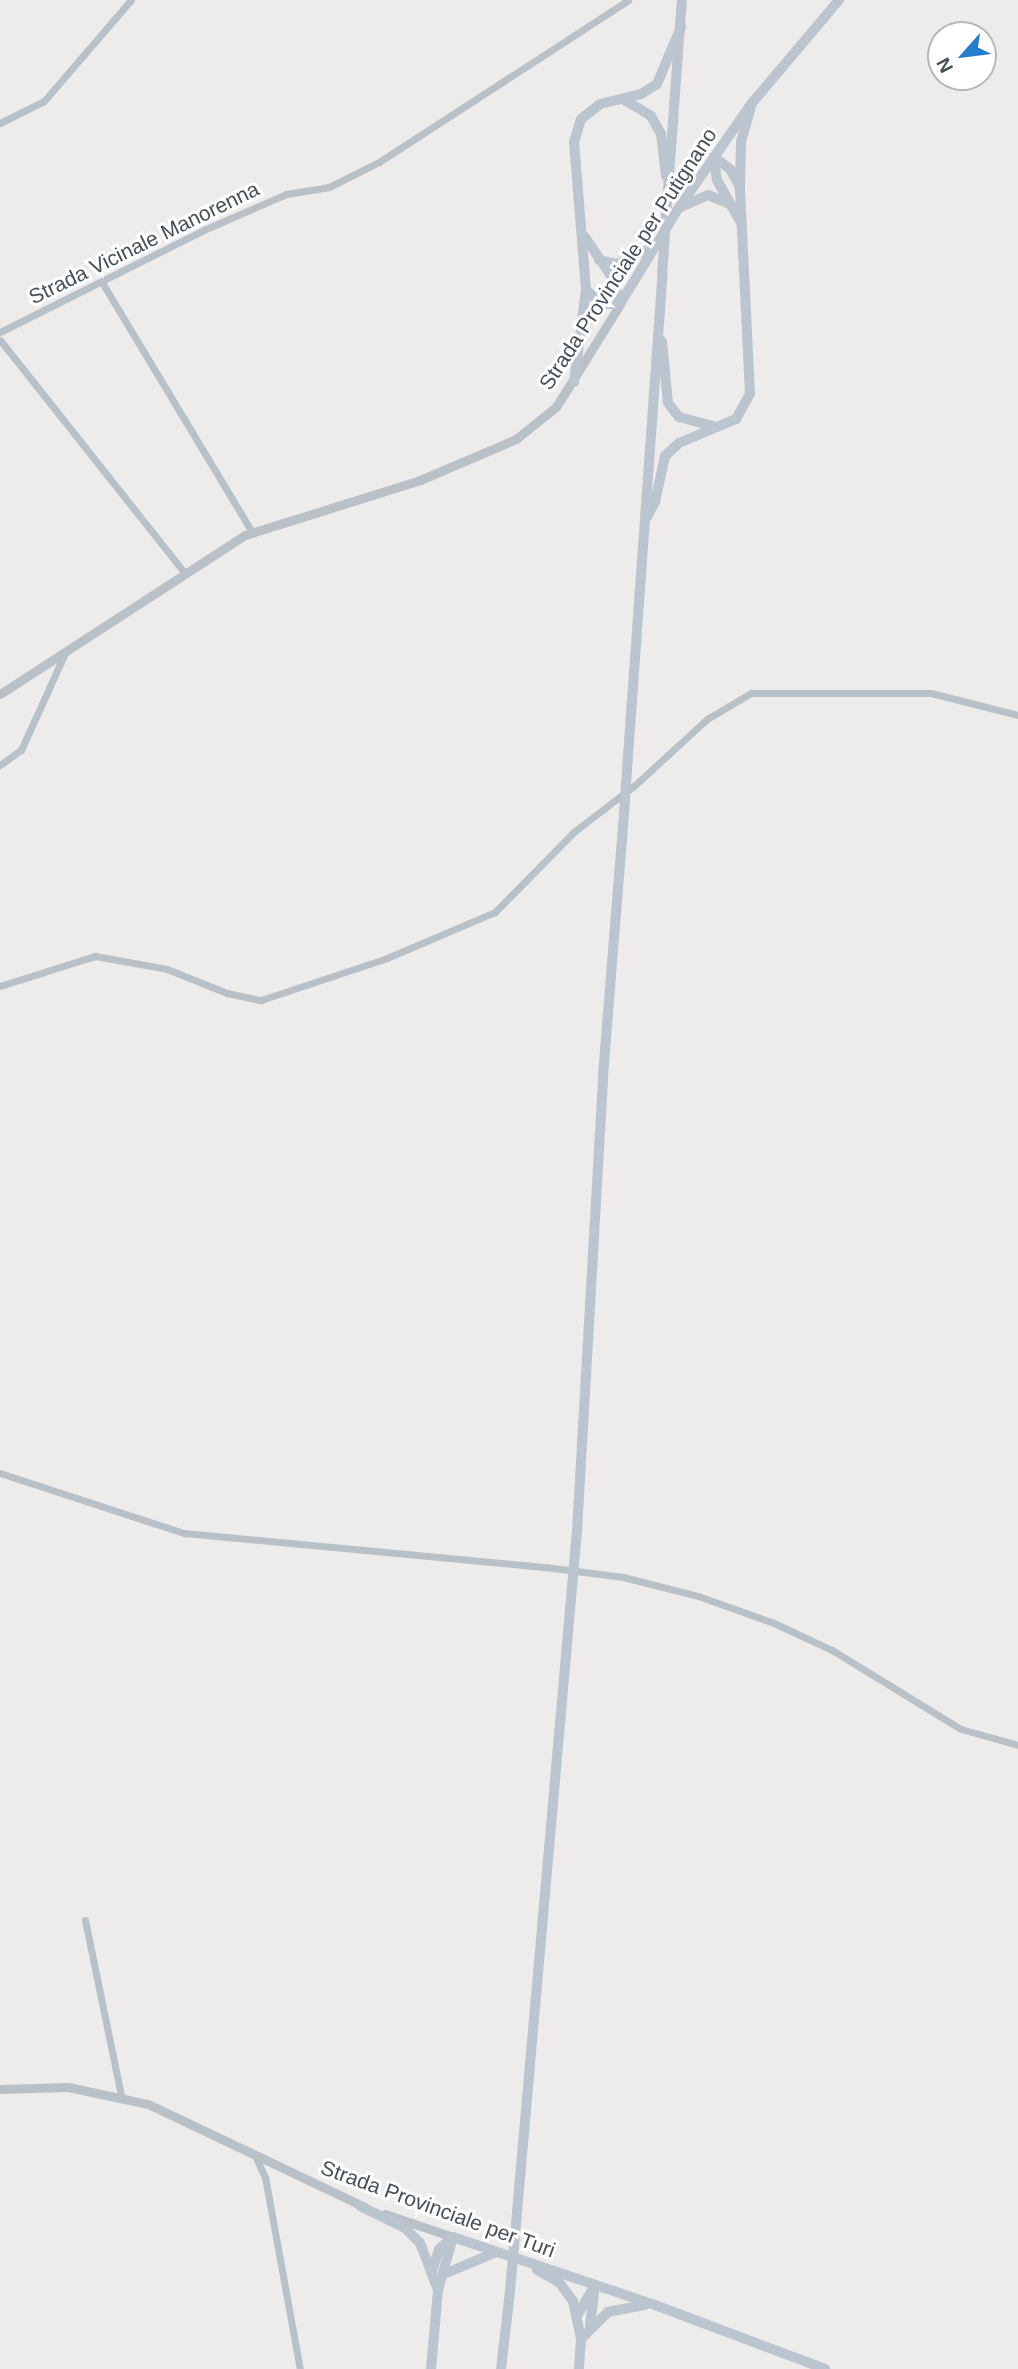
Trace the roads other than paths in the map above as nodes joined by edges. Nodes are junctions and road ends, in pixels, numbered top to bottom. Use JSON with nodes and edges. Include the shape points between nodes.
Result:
{"nodes":[{"id":1,"x":131,"y":0,"type":"edge"},
{"id":2,"x":628,"y":0,"type":"edge"},
{"id":3,"x":682,"y":0,"type":"edge"},
{"id":4,"x":839,"y":0,"type":"edge"},
{"id":5,"x":681,"y":27,"type":"junction"},
{"id":6,"x":623,"y":99,"type":"junction"},
{"id":7,"x":752,"y":103,"type":"junction"},
{"id":8,"x":0,"y":123,"type":"edge"},
{"id":9,"x":714,"y":157,"type":"junction"},
{"id":10,"x":668,"y":186,"type":"junction"},
{"id":11,"x":740,"y":186,"type":"junction"},
{"id":12,"x":732,"y":206,"type":"junction"},
{"id":13,"x":678,"y":209,"type":"junction"},
{"id":14,"x":742,"y":223,"type":"junction"},
{"id":15,"x":582,"y":229,"type":"junction"},
{"id":16,"x":654,"y":245,"type":"junction"},
{"id":17,"x":599,"y":260,"type":"junction"},
{"id":18,"x":103,"y":284,"type":"junction"},
{"id":19,"x":586,"y":290,"type":"junction"},
{"id":20,"x":620,"y":304,"type":"junction"},
{"id":21,"x":660,"y":327,"type":"junction"},
{"id":22,"x":0,"y":332,"type":"edge"},
{"id":23,"x":0,"y":340,"type":"edge"},
{"id":24,"x":574,"y":382,"type":"junction"},
{"id":25,"x":719,"y":427,"type":"junction"},
{"id":26,"x":645,"y":521,"type":"junction"},
{"id":27,"x":252,"y":532,"type":"junction"},
{"id":28,"x":183,"y":571,"type":"junction"},
{"id":29,"x":66,"y":652,"type":"junction"},
{"id":30,"x":0,"y":694,"type":"edge"},
{"id":31,"x":1018,"y":715,"type":"edge"},
{"id":32,"x":0,"y":765,"type":"edge"},
{"id":33,"x":0,"y":986,"type":"edge"},
{"id":34,"x":0,"y":1473,"type":"edge"},
{"id":35,"x":1018,"y":1745,"type":"edge"},
{"id":36,"x":85,"y":1920,"type":"dead end"},
{"id":37,"x":0,"y":2089,"type":"edge"},
{"id":38,"x":121,"y":2096,"type":"junction"},
{"id":39,"x":257,"y":2160,"type":"junction"},
{"id":40,"x":360,"y":2206,"type":"junction"},
{"id":41,"x":453,"y":2237,"type":"junction"},
{"id":42,"x":503,"y":2254,"type":"junction"},
{"id":43,"x":433,"y":2268,"type":"junction"},
{"id":44,"x":444,"y":2274,"type":"junction"},
{"id":45,"x":595,"y":2285,"type":"junction"},
{"id":46,"x":438,"y":2290,"type":"junction"},
{"id":47,"x":654,"y":2305,"type":"junction"},
{"id":48,"x":577,"y":2317,"type":"junction"},
{"id":49,"x":590,"y":2325,"type":"junction"},
{"id":50,"x":581,"y":2339,"type":"junction"},
{"id":51,"x":300,"y":2369,"type":"edge"},
{"id":52,"x":430,"y":2369,"type":"edge"},
{"id":53,"x":501,"y":2369,"type":"edge"},
{"id":54,"x":579,"y":2369,"type":"edge"},
{"id":55,"x":825,"y":2369,"type":"edge"}],
"edges":[{"from":1,"to":8,"type":"street","via":[[44,101]]},
{"from":2,"to":18,"type":"street","name":"Strada Vicinale Manorenna","via":[[379,162],[329,187],[286,194]]},
{"from":3,"to":5,"type":"main road"},
{"from":4,"to":7,"type":"main road","name":"Strada Provinciale per Putignano"},
{"from":5,"to":6,"type":"main road","via":[[657,84]]},
{"from":5,"to":10,"type":"main road"},
{"from":6,"to":10,"type":"main road","via":[[652,116],[661,134]]},
{"from":6,"to":15,"type":"main road","via":[[600,104],[581,119],[574,142]]},
{"from":7,"to":9,"type":"main road","name":"Strada Provinciale per Putignano"},
{"from":7,"to":11,"type":"main road","via":[[741,142]]},
{"from":9,"to":11,"type":"main road","via":[[730,169]]},
{"from":9,"to":12,"type":"main road","via":[[717,180]]},
{"from":9,"to":13,"type":"main road","name":"Strada Provinciale per Putignano"},
{"from":10,"to":21,"type":"main road","bridge":true},
{"from":11,"to":14,"type":"main road"},
{"from":12,"to":13,"type":"main road","via":[[708,195]]},
{"from":12,"to":14,"type":"main road"},
{"from":13,"to":16,"type":"main road","name":"Strada Provinciale per Putignano"},
{"from":14,"to":25,"type":"main road","via":[[750,394],[736,419]]},
{"from":15,"to":17,"type":"main road"},
{"from":15,"to":19,"type":"main road"},
{"from":16,"to":17,"type":"main road","via":[[625,262]]},
{"from":16,"to":20,"type":"main road","name":"Strada Provinciale per Putignano"},
{"from":17,"to":20,"type":"main road","via":[[613,279]]},
{"from":18,"to":22,"type":"street","name":"Strada Vicinale Manorenna"},
{"from":18,"to":27,"type":"street"},
{"from":19,"to":20,"type":"main road","via":[[603,304]]},
{"from":19,"to":24,"type":"main road"},
{"from":20,"to":24,"type":"street","name":"Strada Provinciale per Putignano"},
{"from":21,"to":25,"type":"main road","via":[[668,403],[680,417]]},
{"from":21,"to":26,"type":"main road"},
{"from":23,"to":28,"type":"street"},
{"from":24,"to":27,"type":"street","name":"Strada Provinciale per Putignano","via":[[548,415],[516,439],[420,480]]},
{"from":25,"to":26,"type":"main road","via":[[678,443],[664,456],[655,502]]},
{"from":26,"to":53,"type":"main road","bridge":true,"via":[[603,1075],[577,1531]]},
{"from":27,"to":28,"type":"street","name":"Strada Provinciale per Putignano"},
{"from":28,"to":29,"type":"street","name":"Strada Provinciale per Putignano"},
{"from":29,"to":30,"type":"street","name":"Strada Provinciale per Putignano"},
{"from":29,"to":32,"type":"street","via":[[22,750]]},
{"from":31,"to":33,"type":"street","via":[[931,693],[751,693],[707,719],[635,785],[566,839],[495,912],[387,958],[275,996],[247,998],[167,969],[94,956]]},
{"from":34,"to":35,"type":"street","via":[[184,1533],[623,1577],[698,1596],[832,1650],[961,1729]]},
{"from":36,"to":38,"type":"street"},
{"from":37,"to":38,"type":"street","name":"Strada Provinciale per Turi","via":[[68,2087]]},
{"from":38,"to":39,"type":"street","name":"Strada Provinciale per Turi","via":[[187,2122]]},
{"from":39,"to":40,"type":"street","name":"Strada Provinciale per Turi"},
{"from":39,"to":51,"type":"street","via":[[265,2178]]},
{"from":40,"to":41,"type":"street","name":"Strada Provinciale per Turi"},
{"from":40,"to":43,"type":"main road","via":[[405,2228],[420,2243]]},
{"from":41,"to":42,"type":"main road","name":"Strada Provinciale per Turi"},
{"from":41,"to":43,"type":"main road","via":[[439,2249]]},
{"from":41,"to":44,"type":"main road"},
{"from":42,"to":44,"type":"main road","via":[[482,2254]]},
{"from":42,"to":45,"type":"main road","name":"Strada Provinciale per Turi"},
{"from":42,"to":48,"type":"main road","via":[[559,2282]]},
{"from":43,"to":46,"type":"main road"},
{"from":44,"to":46,"type":"main road"},
{"from":45,"to":47,"type":"main road","name":"Strada Provinciale per Turi"},
{"from":45,"to":48,"type":"main road"},
{"from":45,"to":49,"type":"main road"},
{"from":46,"to":52,"type":"main road"},
{"from":47,"to":49,"type":"main road","via":[[622,2306]]},
{"from":47,"to":55,"type":"main road","name":"Strada Provinciale per Turi"},
{"from":48,"to":50,"type":"main road"},
{"from":49,"to":50,"type":"main road"},
{"from":50,"to":54,"type":"main road"}]}
